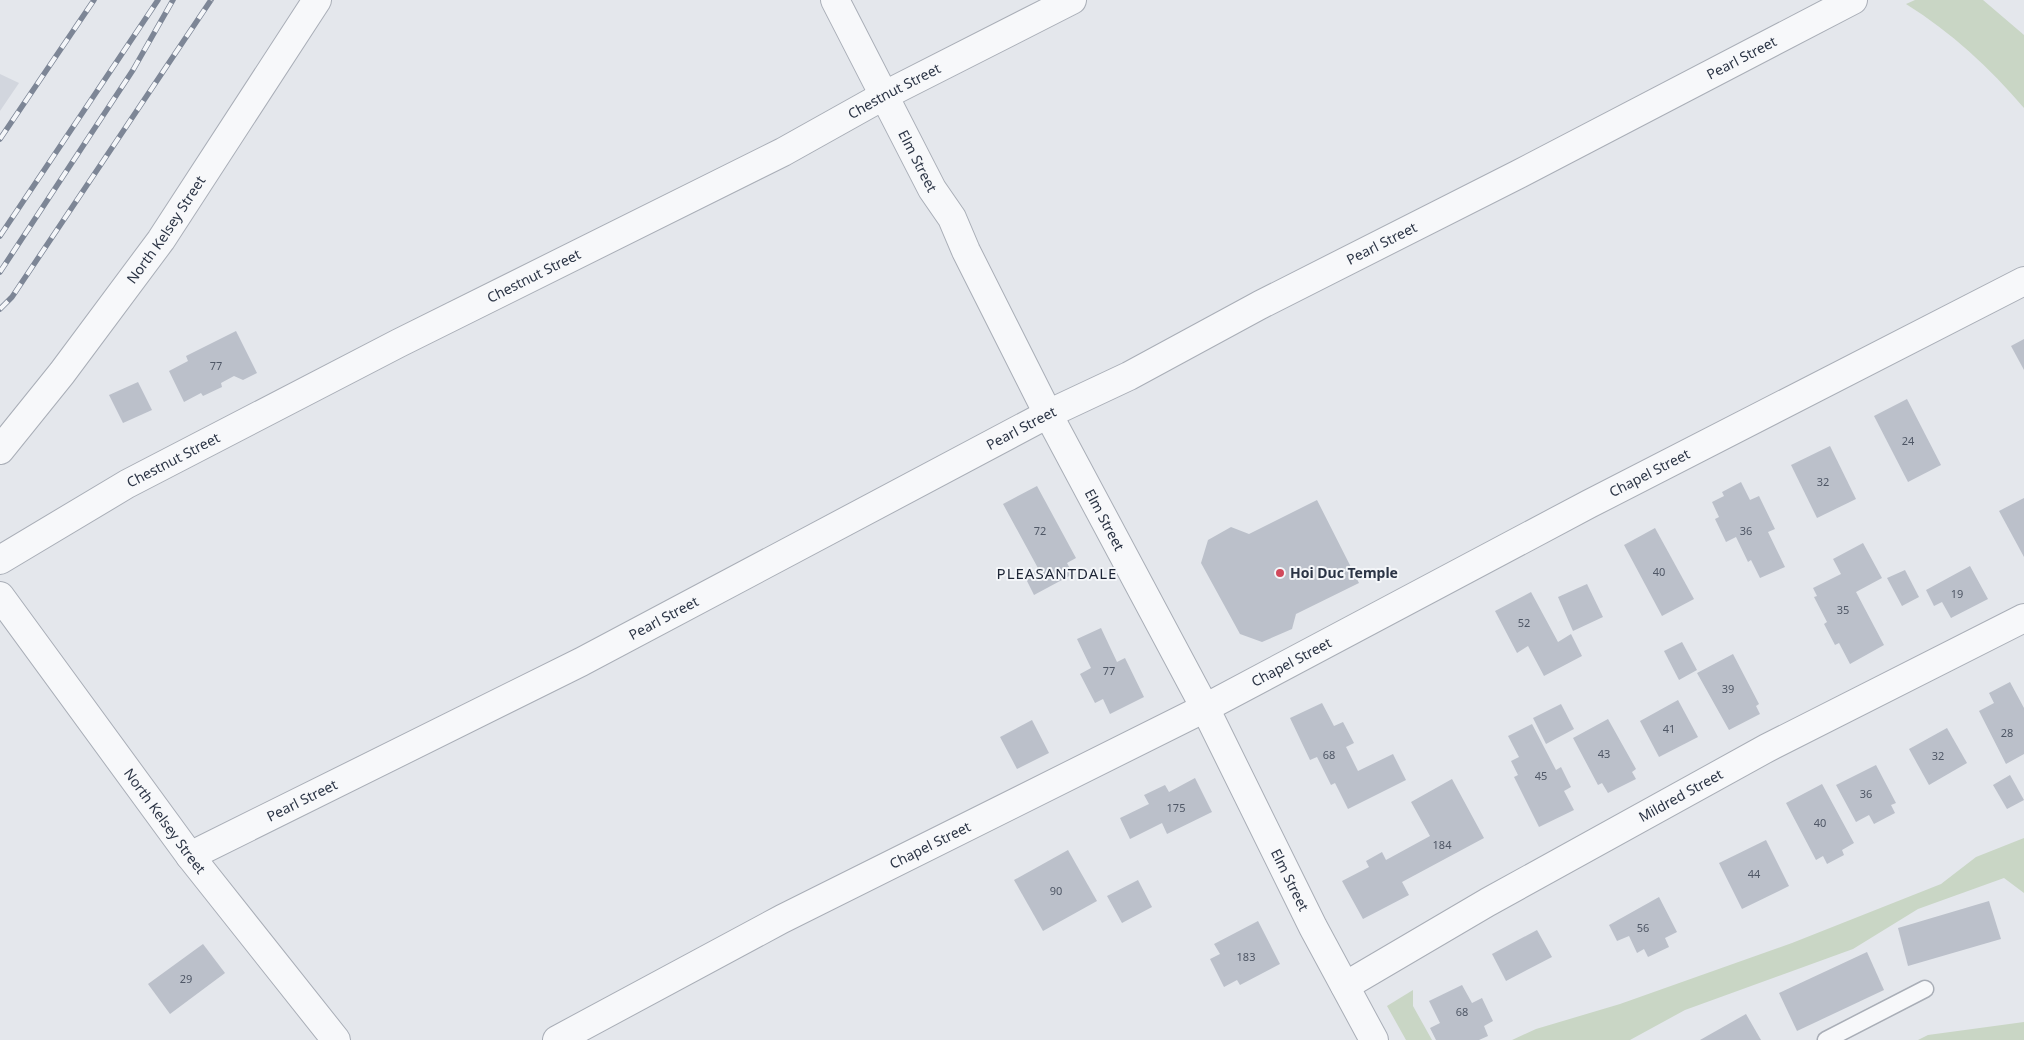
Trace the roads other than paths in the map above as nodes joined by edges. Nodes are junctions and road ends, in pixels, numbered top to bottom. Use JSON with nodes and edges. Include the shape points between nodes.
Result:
{"nodes":[{"id":1,"x":317,"y":0,"type":"edge"},
{"id":2,"x":835,"y":0,"type":"edge"},
{"id":3,"x":1072,"y":0,"type":"edge"},
{"id":4,"x":1853,"y":0,"type":"edge"},
{"id":5,"x":885,"y":95,"type":"junction"},
{"id":6,"x":2024,"y":281,"type":"edge"},
{"id":7,"x":1048,"y":414,"type":"junction"},
{"id":8,"x":0,"y":450,"type":"edge"},
{"id":9,"x":0,"y":560,"type":"edge"},
{"id":10,"x":0,"y":596,"type":"edge"},
{"id":11,"x":2024,"y":618,"type":"edge"},
{"id":12,"x":1204,"y":708,"type":"junction"},
{"id":13,"x":190,"y":856,"type":"junction"},
{"id":14,"x":1345,"y":986,"type":"junction"},
{"id":15,"x":1925,"y":989,"type":"dead end"},
{"id":16,"x":336,"y":1040,"type":"edge"},
{"id":17,"x":556,"y":1040,"type":"edge"},
{"id":18,"x":1374,"y":1040,"type":"edge"},
{"id":19,"x":1826,"y":1040,"type":"edge"}],
"edges":[{"from":1,"to":8,"type":"street","name":"North Kelsey Street","via":[[160,240],[62,373]]},
{"from":2,"to":5,"type":"street","name":"Elm Street"},
{"from":3,"to":5,"type":"street","name":"Chestnut Street"},
{"from":4,"to":7,"type":"street","name":"Pearl Street","via":[[1260,305],[1129,376]]},
{"from":5,"to":7,"type":"street","name":"Elm Street","via":[[932,189],[952,218]]},
{"from":5,"to":9,"type":"street","name":"Chestnut Street","via":[[783,152],[399,343],[127,484]]},
{"from":6,"to":12,"type":"street","name":"Chapel Street","via":[[1589,504]]},
{"from":7,"to":12,"type":"street","name":"Elm Street"},
{"from":7,"to":13,"type":"street","name":"Pearl Street","via":[[581,662]]},
{"from":10,"to":13,"type":"street","name":"North Kelsey Street"},
{"from":11,"to":14,"type":"street","name":"Mildred Street","via":[[1768,748],[1488,902]]},
{"from":12,"to":14,"type":"street","name":"Elm Street"},
{"from":12,"to":17,"type":"street","name":"Chapel Street","via":[[782,919]]},
{"from":13,"to":16,"type":"street","name":"North Kelsey Street"},
{"from":14,"to":18,"type":"street","name":"Elm Street"},
{"from":15,"to":19,"type":"lane"}]}
